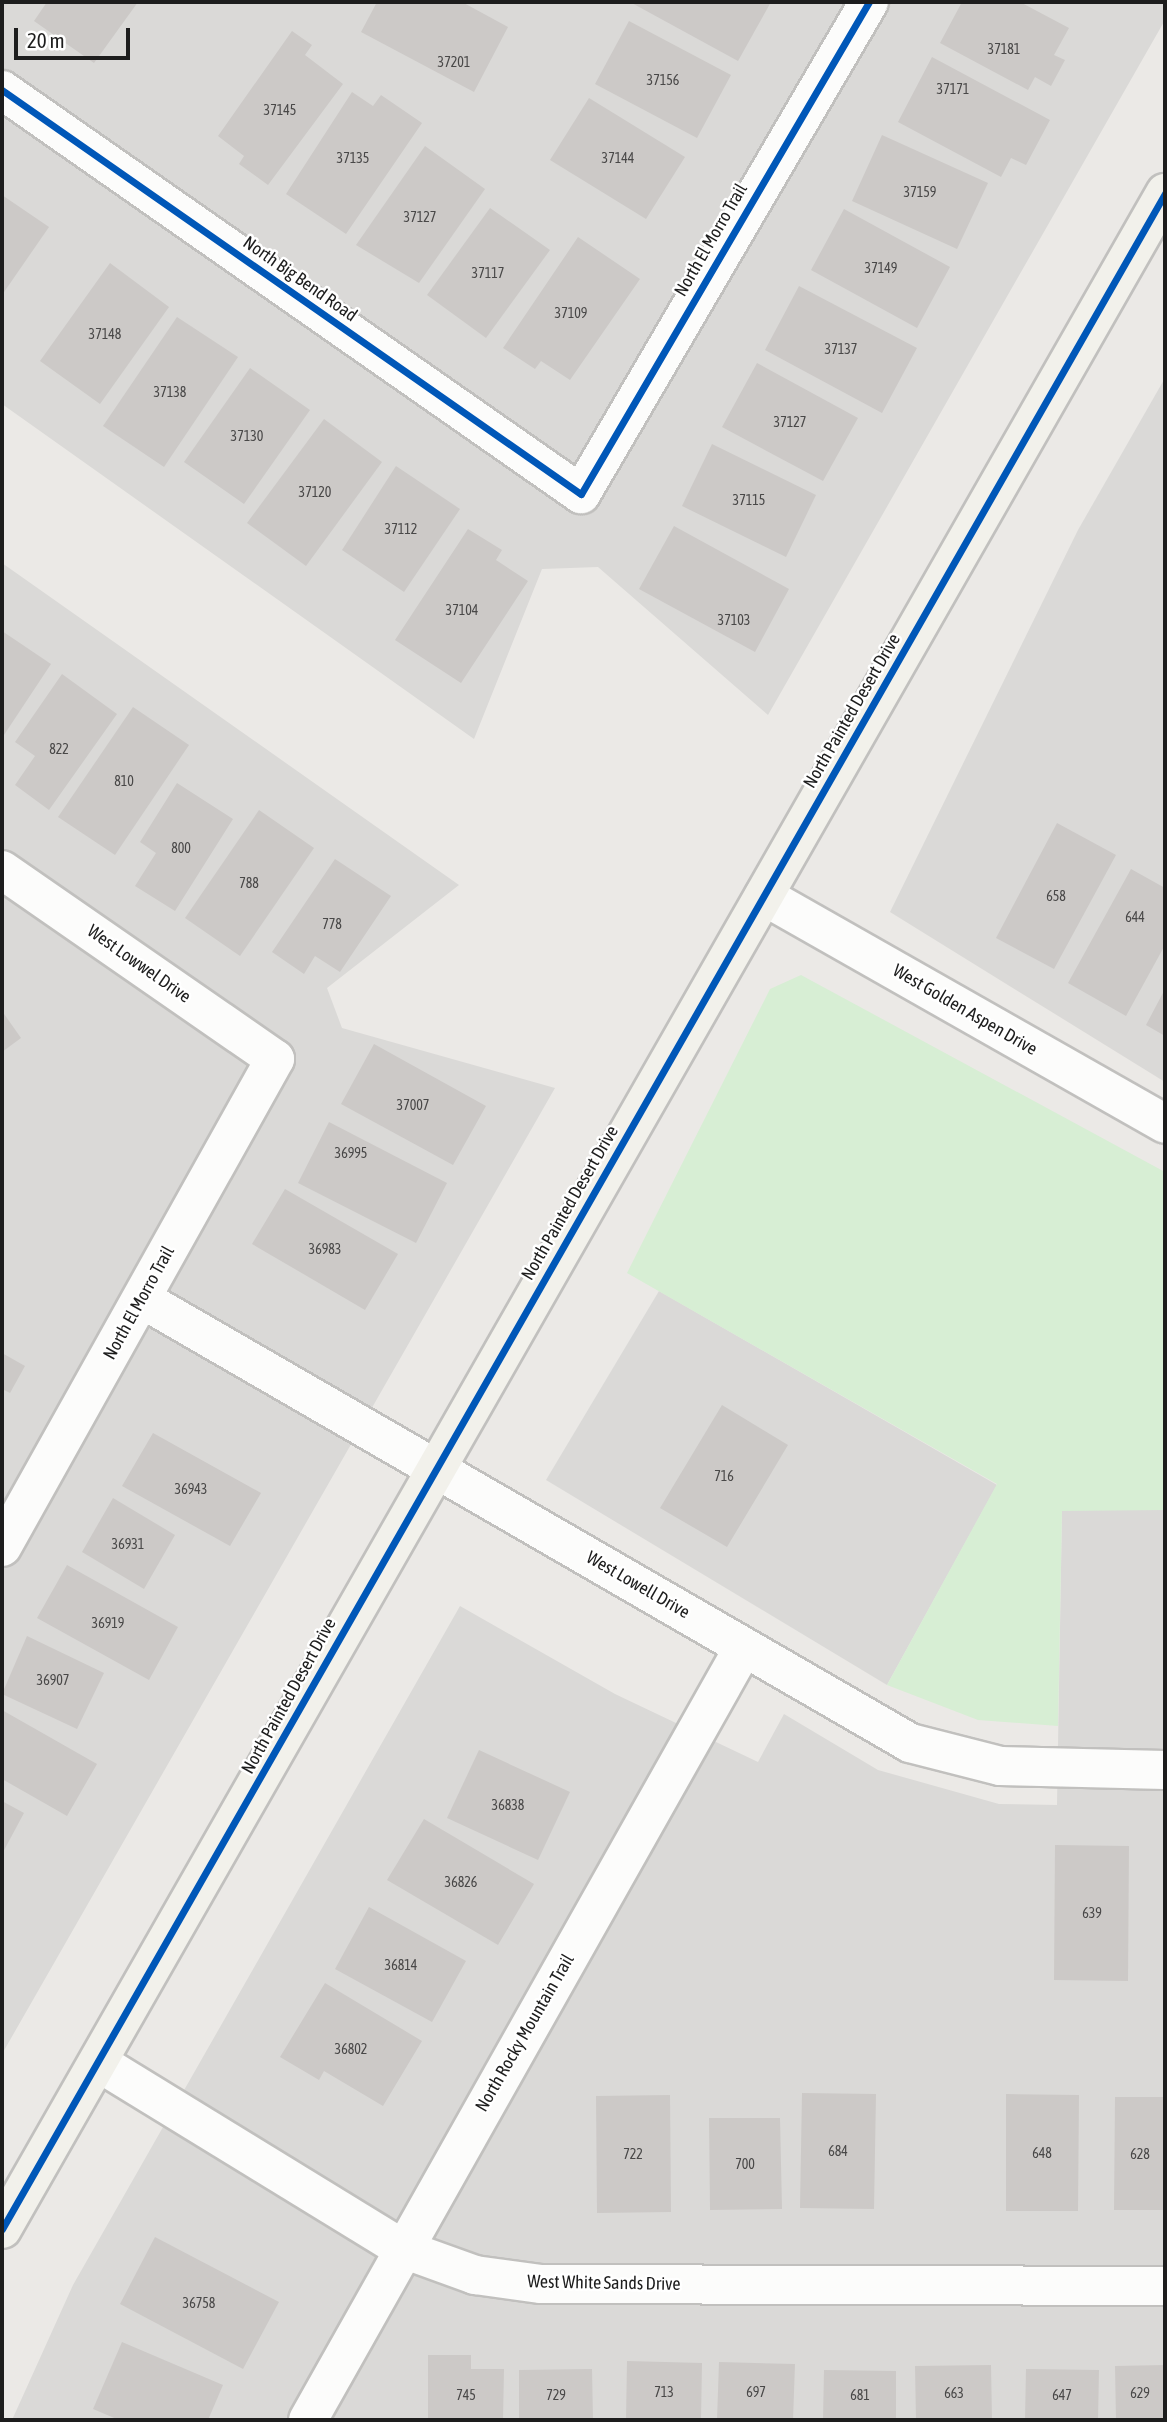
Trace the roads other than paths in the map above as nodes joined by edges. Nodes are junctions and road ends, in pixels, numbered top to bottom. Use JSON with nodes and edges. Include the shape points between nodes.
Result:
{"nodes":[{"id":1,"x":869,"y":2,"type":"edge"},
{"id":2,"x":2,"y":90,"type":"edge"},
{"id":3,"x":1165,"y":193,"type":"edge"},
{"id":4,"x":581,"y":494,"type":"joint"},
{"id":5,"x":2,"y":870,"type":"edge"},
{"id":6,"x":764,"y":897,"type":"junction"},
{"id":7,"x":275,"y":1059,"type":"joint"},
{"id":8,"x":1165,"y":1124,"type":"edge"},
{"id":9,"x":142,"y":1299,"type":"junction"},
{"id":10,"x":436,"y":1467,"type":"junction"},
{"id":11,"x":2,"y":1547,"type":"edge"},
{"id":12,"x":744,"y":1647,"type":"junction"},
{"id":13,"x":1165,"y":1770,"type":"edge"},
{"id":14,"x":101,"y":2064,"type":"junction"},
{"id":15,"x":2,"y":2229,"type":"edge"},
{"id":16,"x":403,"y":2249,"type":"junction"},
{"id":17,"x":1165,"y":2286,"type":"edge"},
{"id":18,"x":308,"y":2420,"type":"edge"}],
"edges":[{"from":1,"to":4,"type":"street","name":"North El Morro Trail"},
{"from":2,"to":4,"type":"street","name":"North Big Bend Road"},
{"from":3,"to":6,"type":"street","name":"North Painted Desert Drive"},
{"from":5,"to":7,"type":"street","name":"West Lowwel Drive"},
{"from":6,"to":8,"type":"street","name":"West Golden Aspen Drive"},
{"from":6,"to":10,"type":"street","name":"North Painted Desert Drive"},
{"from":7,"to":9,"type":"street","name":"North El Morro Trail"},
{"from":9,"to":10,"type":"street","name":"West Lowell Drive"},
{"from":9,"to":11,"type":"street","name":"North El Morro Trail"},
{"from":10,"to":12,"type":"street","name":"West Lowell Drive"},
{"from":10,"to":14,"type":"street","name":"North Painted Desert Drive"},
{"from":12,"to":13,"type":"street","name":"West Lowell Drive","via":[[910,1743],[1000,1766]]},
{"from":12,"to":16,"type":"street","name":"North Rocky Mountain Trail"},
{"from":14,"to":15,"type":"street","name":"North Painted Desert Drive"},
{"from":14,"to":16,"type":"street","name":"West White Sands Drive"},
{"from":16,"to":17,"type":"street","name":"West White Sands Drive","via":[[475,2276],[541,2284]]},
{"from":16,"to":18,"type":"street","name":"North Rocky Mountain Trail"}]}
